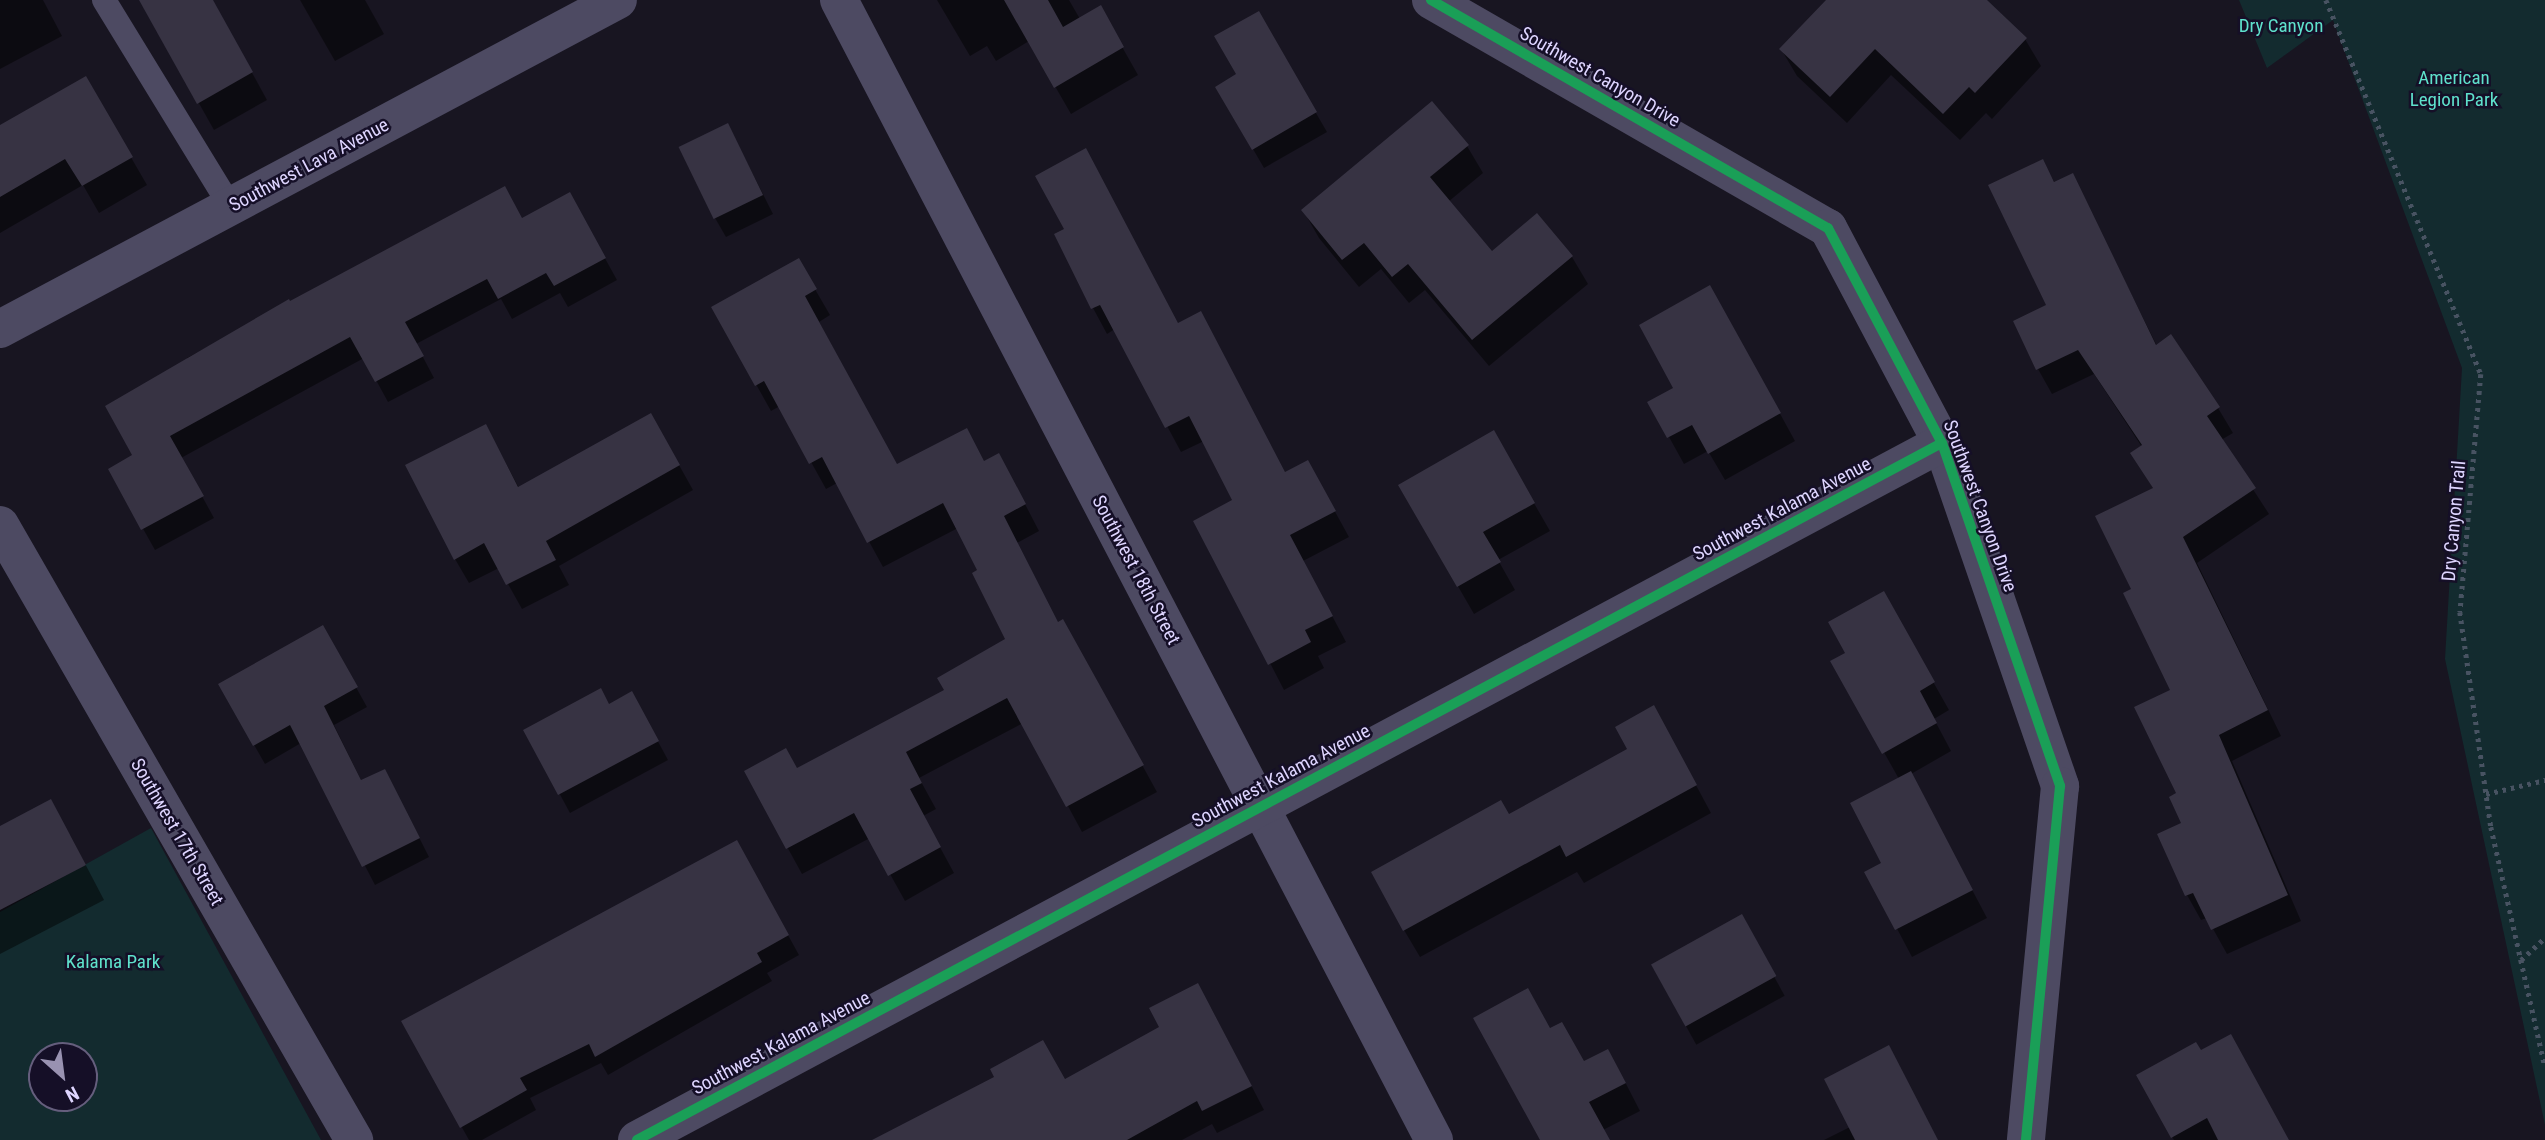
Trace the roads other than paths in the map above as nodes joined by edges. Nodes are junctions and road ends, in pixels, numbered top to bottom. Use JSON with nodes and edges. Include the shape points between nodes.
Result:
{"nodes":[{"id":1,"x":104,"y":0,"type":"edge"},
{"id":2,"x":618,"y":0,"type":"edge"},
{"id":3,"x":839,"y":0,"type":"edge"},
{"id":4,"x":1431,"y":0,"type":"edge"},
{"id":5,"x":231,"y":207,"type":"junction"},
{"id":6,"x":0,"y":329,"type":"edge"},
{"id":7,"x":1942,"y":443,"type":"junction"},
{"id":8,"x":0,"y":525,"type":"edge"},
{"id":9,"x":1260,"y":807,"type":"junction"},
{"id":10,"x":354,"y":1140,"type":"edge"},
{"id":11,"x":637,"y":1140,"type":"edge"},
{"id":12,"x":1434,"y":1140,"type":"edge"},
{"id":13,"x":2026,"y":1140,"type":"edge"}],
"edges":[{"from":1,"to":5,"type":"lane"},
{"from":2,"to":5,"type":"street","name":"Southwest Lava Avenue"},
{"from":3,"to":9,"type":"street","name":"Southwest 18th Street"},
{"from":4,"to":7,"type":"street","name":"Southwest Canyon Drive","via":[[1828,228]]},
{"from":5,"to":6,"type":"street","name":"Southwest Lava Avenue"},
{"from":7,"to":9,"type":"street","name":"Southwest Kalama Avenue"},
{"from":7,"to":13,"type":"street","name":"Southwest Canyon Drive","via":[[2060,786]]},
{"from":8,"to":10,"type":"street","name":"Southwest 17th Street"},
{"from":9,"to":11,"type":"street","name":"Southwest Kalama Avenue"},
{"from":9,"to":12,"type":"street","name":"Southwest 18th Street"}]}
